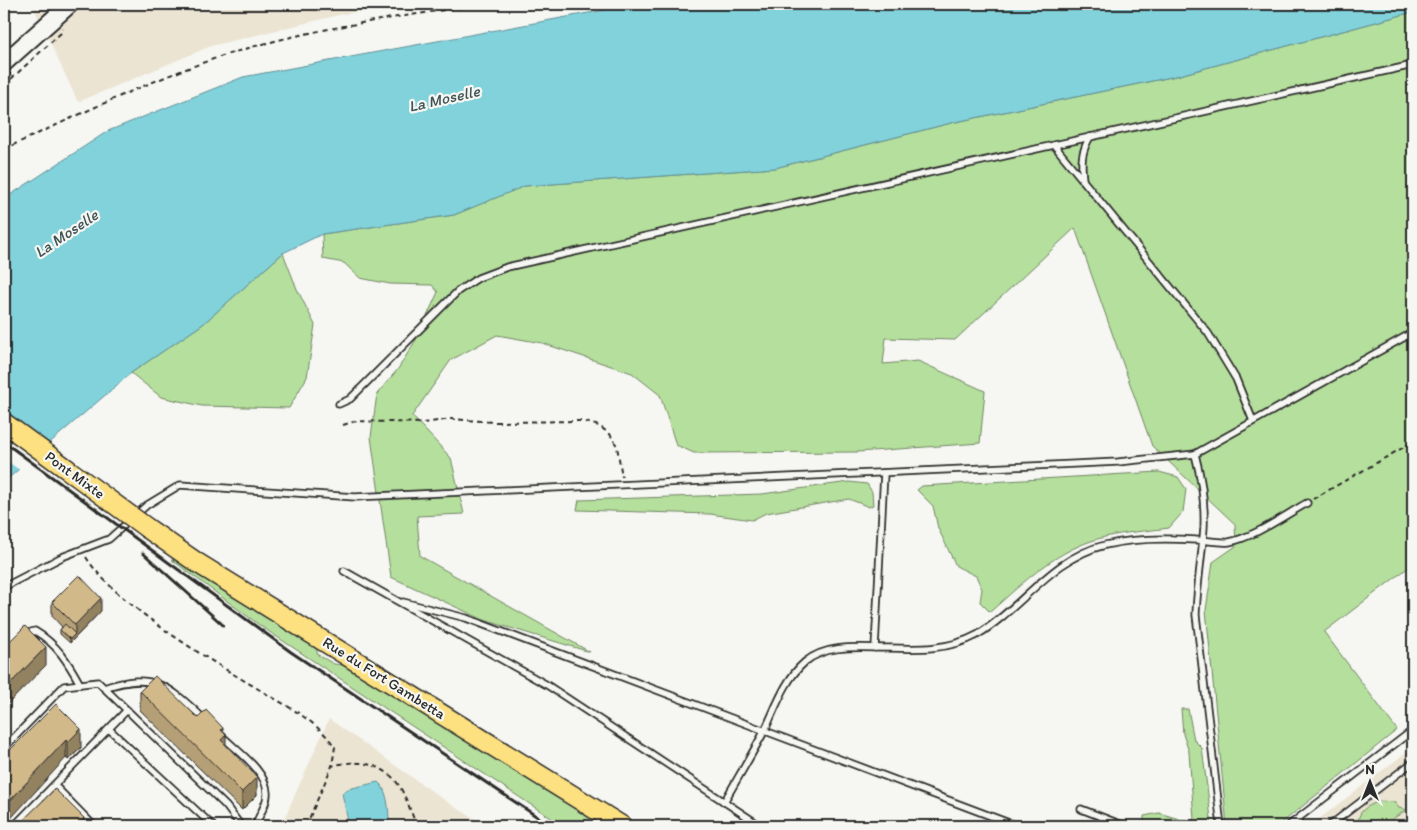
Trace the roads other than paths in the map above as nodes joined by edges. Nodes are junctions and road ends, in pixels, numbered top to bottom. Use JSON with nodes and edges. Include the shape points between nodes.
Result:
{"nodes":[{"id":1,"x":70,"y":4,"type":"edge"},
{"id":2,"x":4,"y":63,"type":"edge"},
{"id":3,"x":1413,"y":65,"type":"edge"},
{"id":4,"x":1090,"y":137,"type":"junction"},
{"id":5,"x":1054,"y":145,"type":"junction"},
{"id":6,"x":1083,"y":181,"type":"junction"},
{"id":7,"x":1410,"y":334,"type":"dead end"},
{"id":8,"x":339,"y":404,"type":"dead end"},
{"id":9,"x":1253,"y":421,"type":"junction"},
{"id":10,"x":4,"y":423,"type":"edge"},
{"id":11,"x":1195,"y":454,"type":"junction"},
{"id":12,"x":884,"y":473,"type":"junction"},
{"id":13,"x":1307,"y":503,"type":"road end"},
{"id":14,"x":147,"y":528,"type":"joint"},
{"id":15,"x":1203,"y":540,"type":"junction"},
{"id":16,"x":344,"y":570,"type":"dead end"},
{"id":17,"x":4,"y":586,"type":"edge"},
{"id":18,"x":403,"y":602,"type":"junction"},
{"id":19,"x":17,"y":641,"type":"edge"},
{"id":20,"x":875,"y":648,"type":"junction"},
{"id":21,"x":80,"y":684,"type":"junction"},
{"id":22,"x":104,"y":688,"type":"junction"},
{"id":23,"x":127,"y":710,"type":"junction"},
{"id":24,"x":209,"y":724,"type":"edge"},
{"id":25,"x":109,"y":729,"type":"junction"},
{"id":26,"x":1413,"y":730,"type":"edge"},
{"id":27,"x":216,"y":731,"type":"edge"},
{"id":28,"x":764,"y":731,"type":"junction"},
{"id":29,"x":4,"y":748,"type":"edge"},
{"id":30,"x":1413,"y":762,"type":"edge"},
{"id":31,"x":54,"y":785,"type":"junction"},
{"id":32,"x":724,"y":802,"type":"junction"},
{"id":33,"x":596,"y":810,"type":"junction"},
{"id":34,"x":1081,"y":810,"type":"dead end"},
{"id":35,"x":1108,"y":823,"type":"edge"},
{"id":36,"x":14,"y":826,"type":"edge"},
{"id":37,"x":94,"y":826,"type":"edge"},
{"id":38,"x":213,"y":826,"type":"edge"},
{"id":39,"x":241,"y":826,"type":"edge"},
{"id":40,"x":255,"y":826,"type":"edge"},
{"id":41,"x":622,"y":826,"type":"edge"},
{"id":42,"x":635,"y":826,"type":"edge"},
{"id":43,"x":761,"y":826,"type":"edge"},
{"id":44,"x":1017,"y":826,"type":"edge"},
{"id":45,"x":1125,"y":826,"type":"edge"},
{"id":46,"x":1221,"y":826,"type":"edge"},
{"id":47,"x":1288,"y":826,"type":"edge"},
{"id":48,"x":1329,"y":826,"type":"edge"}],
"edges":[{"from":1,"to":2,"type":"street"},
{"from":3,"to":4,"type":"lane"},
{"from":4,"to":5,"type":"lane"},
{"from":4,"to":6,"type":"lane","via":[[1083,148]]},
{"from":5,"to":6,"type":"lane"},
{"from":5,"to":8,"type":"lane","via":[[507,267],[478,278],[458,291],[350,399]]},
{"from":6,"to":9,"type":"lane","via":[[1208,333],[1236,379]]},
{"from":7,"to":9,"type":"lane"},
{"from":9,"to":11,"type":"lane"},
{"from":10,"to":14,"type":"main road","name":"Pont Mixte","bridge":true},
{"from":11,"to":12,"type":"lane","via":[[1158,460]]},
{"from":11,"to":15,"type":"lane","via":[[1204,516]]},
{"from":12,"to":17,"type":"lane","via":[[355,497],[180,485],[147,505],[109,539],[62,557]]},
{"from":12,"to":20,"type":"lane"},
{"from":13,"to":15,"type":"lane","via":[[1230,542]]},
{"from":14,"to":33,"type":"main road","name":"Rue du Fort Gambetta","via":[[196,562]]},
{"from":15,"to":20,"type":"lane","via":[[1154,539],[1105,545],[1076,556],[1049,574],[977,634],[958,643],[936,648]]},
{"from":15,"to":46,"type":"lane","via":[[1196,615]]},
{"from":16,"to":18,"type":"lane"},
{"from":18,"to":28,"type":"lane","via":[[466,618]]},
{"from":18,"to":32,"type":"lane","via":[[547,685]]},
{"from":19,"to":21,"type":"lane","via":[[35,631],[48,638],[63,654]]},
{"from":20,"to":28,"type":"lane","via":[[846,648],[823,653],[805,662],[788,682]]},
{"from":21,"to":22,"type":"lane","via":[[98,682]]},
{"from":21,"to":29,"type":"lane","via":[[64,686]]},
{"from":22,"to":23,"type":"lane"},
{"from":22,"to":24,"type":"lane","via":[[124,682],[160,684],[175,691]]},
{"from":23,"to":25,"type":"lane"},
{"from":23,"to":39,"type":"lane","via":[[226,806]]},
{"from":25,"to":31,"type":"lane"},
{"from":25,"to":38,"type":"lane"},
{"from":26,"to":47,"type":"lane"},
{"from":27,"to":40,"type":"lane","via":[[265,782],[268,795]]},
{"from":28,"to":32,"type":"lane"},
{"from":28,"to":44,"type":"lane"},
{"from":30,"to":48,"type":"lane"},
{"from":31,"to":36,"type":"lane"},
{"from":31,"to":37,"type":"lane"},
{"from":32,"to":43,"type":"lane"},
{"from":33,"to":41,"type":"main road","name":"Rue du Fort Gambetta"},
{"from":33,"to":42,"type":"main road"},
{"from":34,"to":35,"type":"lane"},
{"from":35,"to":45,"type":"lane"}]}
